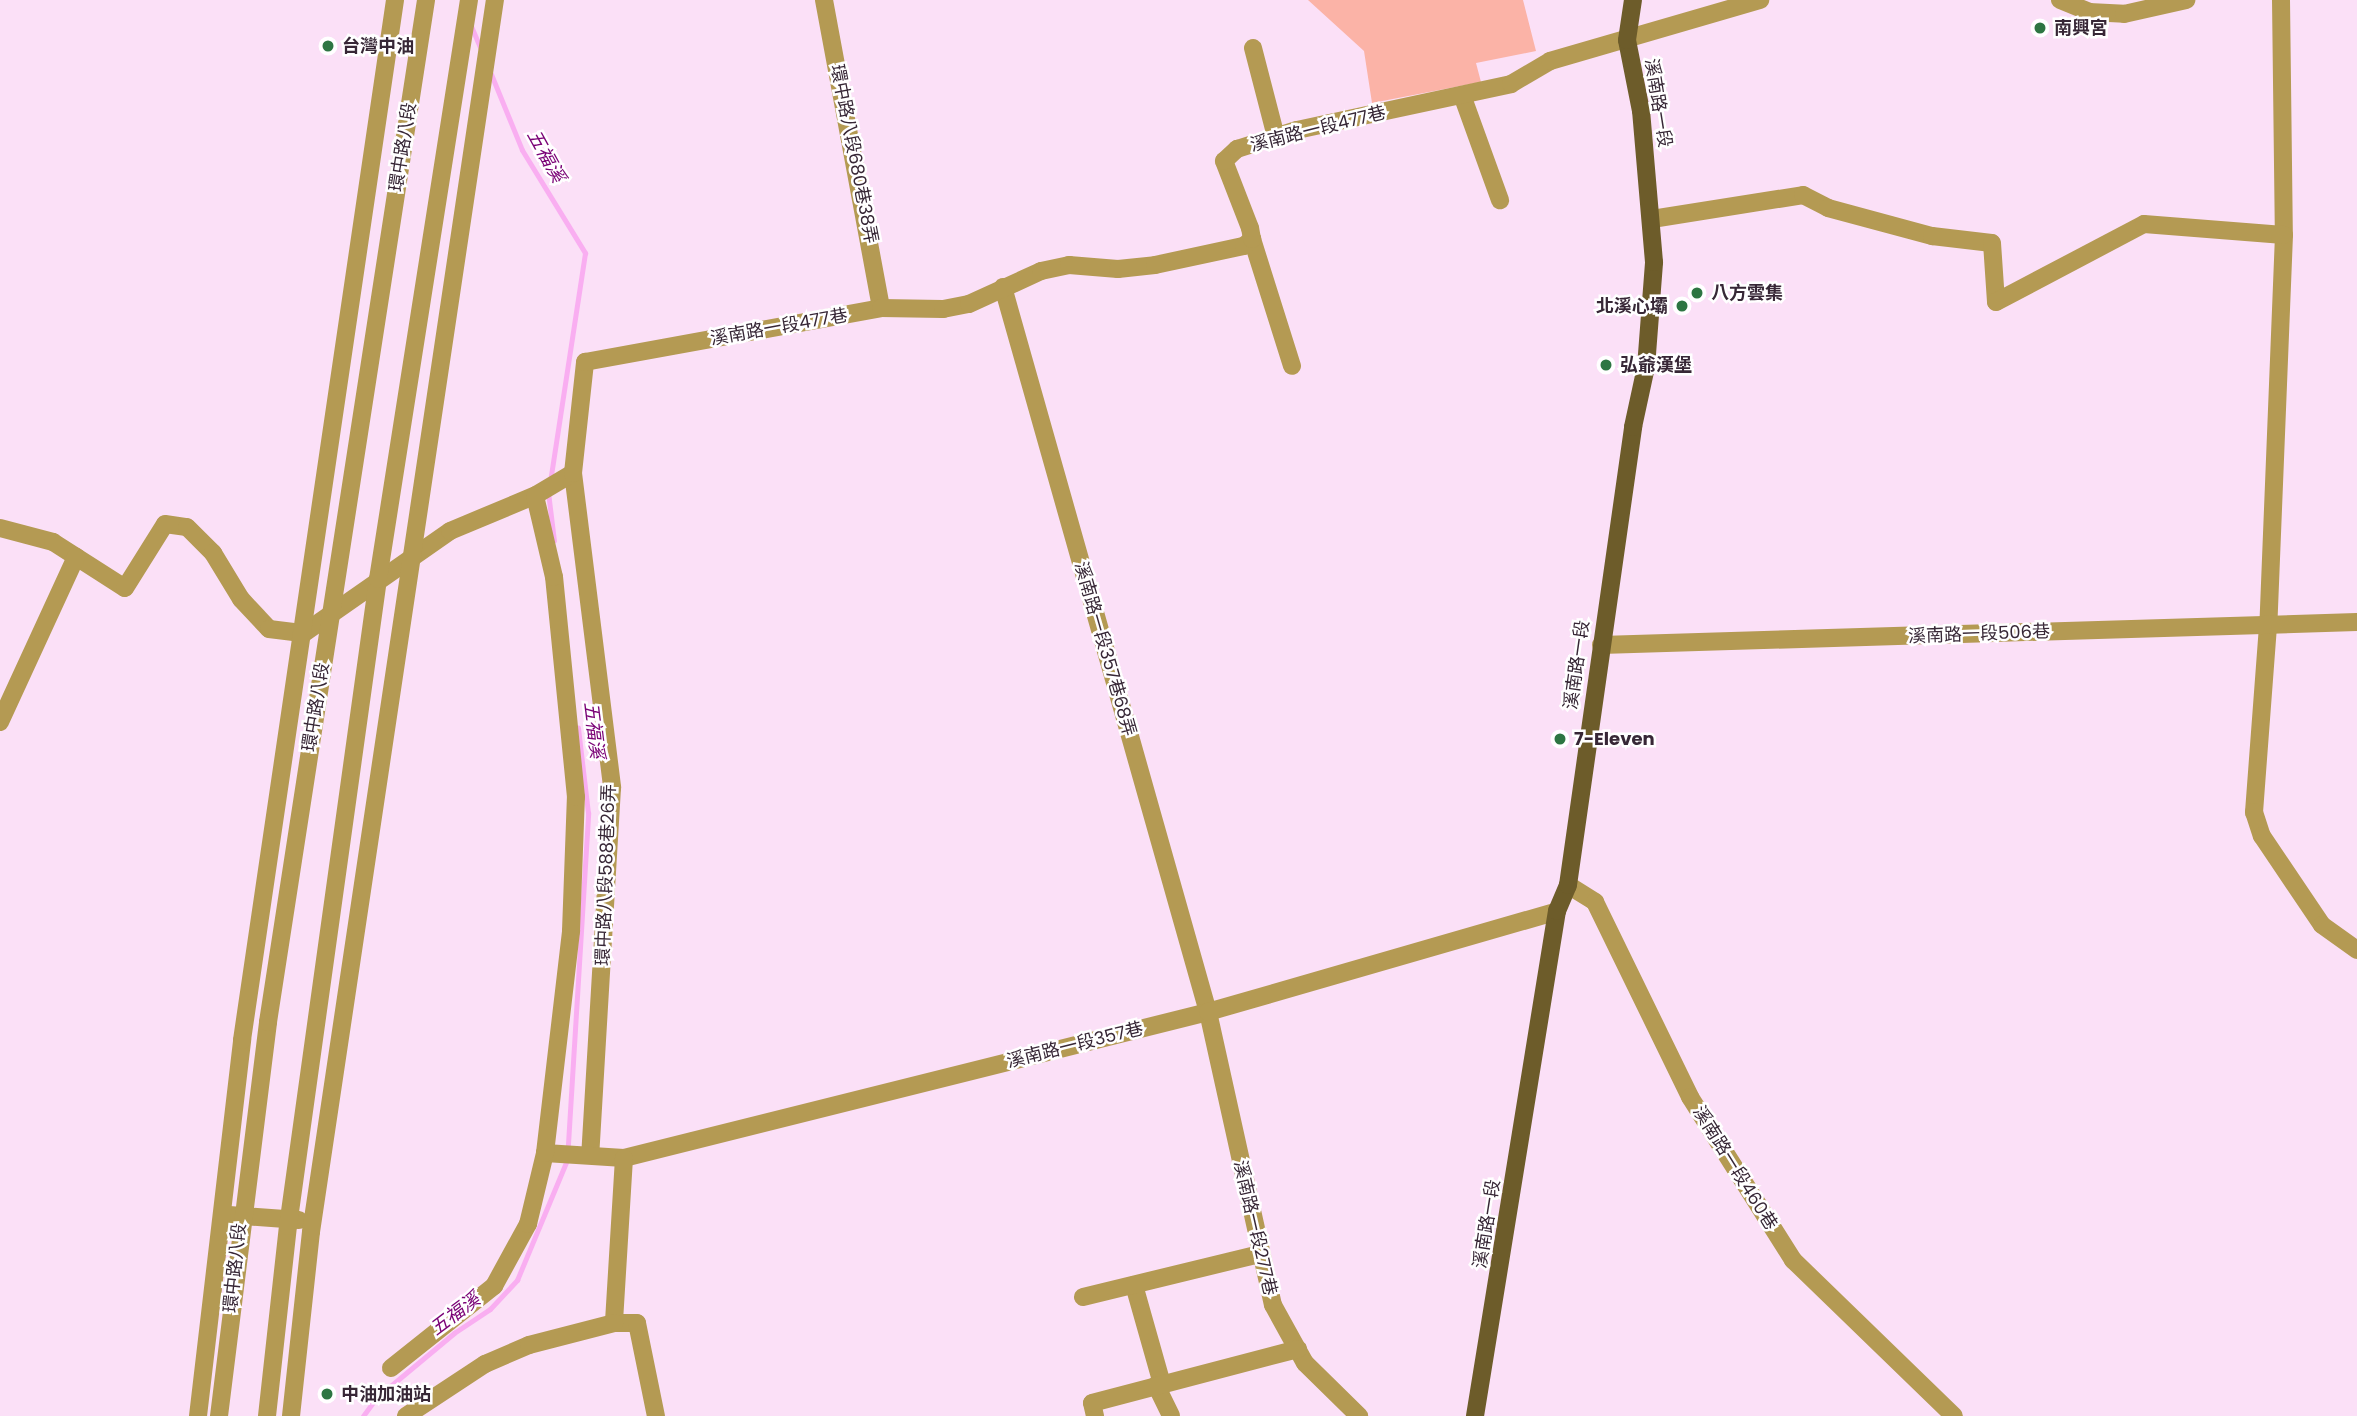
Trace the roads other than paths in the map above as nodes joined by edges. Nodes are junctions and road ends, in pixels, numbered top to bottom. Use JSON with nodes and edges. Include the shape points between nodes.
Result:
{"nodes":[{"id":1,"x":395,"y":0,"type":"edge"},
{"id":2,"x":469,"y":0,"type":"edge"},
{"id":3,"x":495,"y":0,"type":"edge"},
{"id":4,"x":824,"y":0,"type":"edge"},
{"id":5,"x":1633,"y":0,"type":"edge"},
{"id":6,"x":1760,"y":0,"type":"edge"},
{"id":7,"x":2060,"y":0,"type":"edge"},
{"id":8,"x":2186,"y":0,"type":"edge"},
{"id":9,"x":2281,"y":0,"type":"edge"},
{"id":10,"x":426,"y":4,"type":"edge"},
{"id":11,"x":1627,"y":40,"type":"junction"},
{"id":12,"x":1253,"y":48,"type":"dead end"},
{"id":13,"x":1462,"y":95,"type":"junction"},
{"id":14,"x":1276,"y":137,"type":"junction"},
{"id":15,"x":1500,"y":200,"type":"dead end"},
{"id":16,"x":1652,"y":219,"type":"junction"},
{"id":17,"x":2284,"y":235,"type":"junction"},
{"id":18,"x":1252,"y":239,"type":"junction"},
{"id":19,"x":1003,"y":287,"type":"junction"},
{"id":20,"x":881,"y":308,"type":"junction"},
{"id":21,"x":585,"y":362,"type":"joint"},
{"id":22,"x":1292,"y":366,"type":"dead end"},
{"id":23,"x":572,"y":473,"type":"junction"},
{"id":24,"x":535,"y":496,"type":"junction"},
{"id":25,"x":0,"y":528,"type":"edge"},
{"id":26,"x":76,"y":557,"type":"junction"},
{"id":27,"x":412,"y":559,"type":"junction"},
{"id":28,"x":378,"y":579,"type":"junction"},
{"id":29,"x":331,"y":612,"type":"junction"},
{"id":30,"x":2357,"y":622,"type":"edge"},
{"id":31,"x":2268,"y":626,"type":"junction"},
{"id":32,"x":304,"y":633,"type":"junction"},
{"id":33,"x":1601,"y":646,"type":"junction"},
{"id":34,"x":0,"y":722,"type":"edge"},
{"id":35,"x":1567,"y":885,"type":"junction"},
{"id":36,"x":1557,"y":911,"type":"junction"},
{"id":37,"x":2357,"y":950,"type":"edge"},
{"id":38,"x":1208,"y":1012,"type":"junction"},
{"id":39,"x":546,"y":1153,"type":"junction"},
{"id":40,"x":589,"y":1153,"type":"junction"},
{"id":41,"x":624,"y":1158,"type":"junction"},
{"id":42,"x":219,"y":1214,"type":"junction"},
{"id":43,"x":241,"y":1216,"type":"junction"},
{"id":44,"x":289,"y":1219,"type":"junction"},
{"id":45,"x":313,"y":1221,"type":"junction"},
{"id":46,"x":1261,"y":1254,"type":"junction"},
{"id":47,"x":1134,"y":1285,"type":"junction"},
{"id":48,"x":1083,"y":1297,"type":"dead end"},
{"id":49,"x":614,"y":1323,"type":"junction"},
{"id":50,"x":1297,"y":1349,"type":"junction"},
{"id":51,"x":391,"y":1367,"type":"dead end"},
{"id":52,"x":1159,"y":1385,"type":"junction"},
{"id":53,"x":198,"y":1416,"type":"edge"},
{"id":54,"x":219,"y":1416,"type":"edge"},
{"id":55,"x":267,"y":1416,"type":"edge"},
{"id":56,"x":291,"y":1416,"type":"edge"},
{"id":57,"x":405,"y":1416,"type":"edge"},
{"id":58,"x":656,"y":1416,"type":"edge"},
{"id":59,"x":1095,"y":1416,"type":"edge"},
{"id":60,"x":1171,"y":1416,"type":"edge"},
{"id":61,"x":1359,"y":1416,"type":"edge"},
{"id":62,"x":1475,"y":1416,"type":"edge"},
{"id":63,"x":1954,"y":1416,"type":"edge"}],
"edges":[{"from":1,"to":32,"type":"street","name":"環中路八段"},
{"from":2,"to":28,"type":"street"},
{"from":3,"to":27,"type":"street"},
{"from":4,"to":20,"type":"street","name":"環中路八段680巷38弄"},
{"from":5,"to":11,"type":"main road","name":"溪南路一段"},
{"from":6,"to":11,"type":"street","name":"溪南路一段477巷"},
{"from":7,"to":8,"type":"street","via":[[2089,12],[2124,14]]},
{"from":9,"to":17,"type":"street"},
{"from":10,"to":29,"type":"street","name":"環中路八段"},
{"from":11,"to":13,"type":"street","name":"溪南路一段477巷","via":[[1550,61],[1511,84]]},
{"from":11,"to":16,"type":"main road","name":"溪南路一段","via":[[1641,111]]},
{"from":12,"to":14,"type":"street"},
{"from":13,"to":14,"type":"street","name":"溪南路一段477巷"},
{"from":13,"to":15,"type":"street"},
{"from":14,"to":18,"type":"street","name":"溪南路一段477巷","via":[[1237,149],[1224,161]]},
{"from":16,"to":17,"type":"street","via":[[1802,195],[1828,208],[1931,236],[1992,243],[1996,302],[2144,224]]},
{"from":16,"to":33,"type":"main road","name":"溪南路一段","via":[[1654,262],[1646,367]]},
{"from":17,"to":31,"type":"street"},
{"from":18,"to":19,"type":"street","name":"溪南路一段477巷","via":[[1244,247],[1155,265],[1118,269],[1069,265]]},
{"from":18,"to":22,"type":"street"},
{"from":19,"to":20,"type":"street","name":"溪南路一段477巷","via":[[970,304],[943,309]]},
{"from":19,"to":38,"type":"street","name":"溪南路一段357巷68弄"},
{"from":20,"to":21,"type":"street","name":"溪南路一段477巷"},
{"from":21,"to":23,"type":"street","name":"環中路八段588巷26弄"},
{"from":23,"to":24,"type":"street"},
{"from":23,"to":40,"type":"street","name":"環中路八段588巷26弄","via":[[612,788]]},
{"from":24,"to":27,"type":"street","via":[[450,531]]},
{"from":24,"to":39,"type":"street","via":[[554,577],[576,797],[571,931]]},
{"from":25,"to":26,"type":"street","via":[[53,542]]},
{"from":26,"to":32,"type":"street","via":[[125,588],[165,524],[187,527],[213,553],[242,599],[269,629]]},
{"from":26,"to":34,"type":"street"},
{"from":27,"to":28,"type":"street"},
{"from":27,"to":45,"type":"street"},
{"from":28,"to":29,"type":"street"},
{"from":28,"to":44,"type":"street"},
{"from":29,"to":32,"type":"street"},
{"from":29,"to":43,"type":"street","name":"環中路八段"},
{"from":30,"to":31,"type":"street","name":"溪南路一段506巷"},
{"from":31,"to":33,"type":"street","name":"溪南路一段506巷"},
{"from":31,"to":37,"type":"street","via":[[2254,812],[2262,836],[2322,925]]},
{"from":32,"to":42,"type":"street","name":"環中路八段"},
{"from":33,"to":35,"type":"main road","name":"溪南路一段"},
{"from":35,"to":36,"type":"main road","name":"溪南路一段"},
{"from":35,"to":63,"type":"street","name":"溪南路一段460巷","via":[[1595,902],[1690,1097],[1793,1260]]},
{"from":36,"to":38,"type":"street","name":"溪南路一段357巷"},
{"from":36,"to":62,"type":"main road","name":"溪南路一段"},
{"from":38,"to":41,"type":"street","name":"溪南路一段357巷"},
{"from":38,"to":46,"type":"street","name":"溪南路一段277巷"},
{"from":39,"to":40,"type":"street","name":"溪南路一段357巷"},
{"from":39,"to":51,"type":"street","via":[[528,1224],[494,1286]]},
{"from":40,"to":41,"type":"street","name":"溪南路一段357巷"},
{"from":41,"to":49,"type":"street"},
{"from":42,"to":43,"type":"street"},
{"from":42,"to":53,"type":"street","name":"環中路八段"},
{"from":43,"to":44,"type":"street"},
{"from":43,"to":54,"type":"street","name":"環中路八段"},
{"from":44,"to":45,"type":"street"},
{"from":44,"to":55,"type":"street"},
{"from":45,"to":56,"type":"street"},
{"from":46,"to":47,"type":"street"},
{"from":46,"to":50,"type":"street","name":"溪南路一段277巷","via":[[1273,1305]]},
{"from":47,"to":48,"type":"street"},
{"from":47,"to":52,"type":"street"},
{"from":49,"to":57,"type":"street","via":[[518,1349],[485,1364]]},
{"from":49,"to":58,"type":"street","via":[[637,1322]]},
{"from":50,"to":52,"type":"street"},
{"from":50,"to":61,"type":"street","name":"溪南路一段277巷"},
{"from":52,"to":59,"type":"street","via":[[1092,1403]]},
{"from":52,"to":60,"type":"street"}]}
